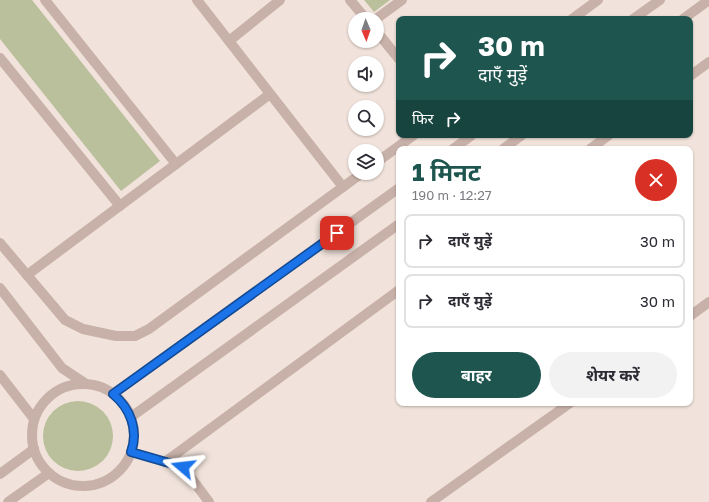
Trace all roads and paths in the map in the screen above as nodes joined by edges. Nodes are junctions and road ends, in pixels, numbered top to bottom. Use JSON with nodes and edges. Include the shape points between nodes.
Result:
{"nodes":[{"id":1,"x":45,"y":0,"type":"edge"},
{"id":2,"x":197,"y":0,"type":"edge"},
{"id":3,"x":280,"y":0,"type":"edge"},
{"id":4,"x":350,"y":0,"type":"edge"},
{"id":5,"x":402,"y":0,"type":"edge"},
{"id":6,"x":598,"y":0,"type":"edge"},
{"id":7,"x":660,"y":0,"type":"edge"},
{"id":8,"x":709,"y":0,"type":"edge"},
{"id":9,"x":360,"y":12,"type":"edge"},
{"id":10,"x":384,"y":13,"type":"edge"},
{"id":11,"x":576,"y":16,"type":"edge"},
{"id":12,"x":637,"y":16,"type":"edge"},
{"id":13,"x":687,"y":16,"type":"edge"},
{"id":14,"x":229,"y":41,"type":"junction"},
{"id":15,"x":384,"y":41,"type":"edge"},
{"id":16,"x":396,"y":55,"type":"edge"},
{"id":17,"x":0,"y":58,"type":"edge"},
{"id":18,"x":709,"y":62,"type":"edge"},
{"id":19,"x":693,"y":74,"type":"edge"},
{"id":20,"x":270,"y":94,"type":"junction"},
{"id":21,"x":410,"y":138,"type":"edge"},
{"id":22,"x":468,"y":138,"type":"edge"},
{"id":23,"x":518,"y":138,"type":"edge"},
{"id":24,"x":605,"y":138,"type":"edge"},
{"id":25,"x":399,"y":146,"type":"edge"},
{"id":26,"x":457,"y":146,"type":"edge"},
{"id":27,"x":507,"y":146,"type":"edge"},
{"id":28,"x":594,"y":146,"type":"edge"},
{"id":29,"x":396,"y":148,"type":"edge"},
{"id":30,"x":384,"y":157,"type":"edge"},
{"id":31,"x":176,"y":164,"type":"junction"},
{"id":32,"x":352,"y":180,"type":"edge"},
{"id":33,"x":343,"y":187,"type":"junction"},
{"id":34,"x":396,"y":190,"type":"edge"},
{"id":35,"x":120,"y":206,"type":"junction"},
{"id":36,"x":396,"y":226,"type":"edge"},
{"id":37,"x":0,"y":243,"type":"edge"},
{"id":38,"x":27,"y":275,"type":"junction"},
{"id":39,"x":0,"y":288,"type":"edge"},
{"id":40,"x":396,"y":292,"type":"edge"},
{"id":41,"x":709,"y":302,"type":"edge"},
{"id":42,"x":693,"y":314,"type":"edge"},
{"id":43,"x":0,"y":375,"type":"edge"},
{"id":44,"x":86,"y":384,"type":"junction"},
{"id":45,"x":113,"y":394,"type":"junction"},
{"id":46,"x":566,"y":406,"type":"edge"},
{"id":47,"x":131,"y":417,"type":"junction"},
{"id":48,"x":34,"y":419,"type":"junction"},
{"id":49,"x":34,"y":449,"type":"junction"},
{"id":50,"x":131,"y":452,"type":"junction"},
{"id":51,"x":165,"y":462,"type":"junction"},
{"id":52,"x":49,"y":473,"type":"junction"},
{"id":53,"x":0,"y":474,"type":"edge"},
{"id":54,"x":8,"y":502,"type":"edge"},
{"id":55,"x":209,"y":502,"type":"edge"},
{"id":56,"x":431,"y":502,"type":"edge"}],
"edges":[{"from":1,"to":31,"type":"street"},
{"from":2,"to":14,"type":"street"},
{"from":3,"to":14,"type":"street"},
{"from":4,"to":9,"type":"street"},
{"from":5,"to":10,"type":"street"},
{"from":6,"to":11,"type":"street"},
{"from":7,"to":12,"type":"street"},
{"from":8,"to":13,"type":"street"},
{"from":14,"to":20,"type":"street"},
{"from":15,"to":16,"type":"street"},
{"from":17,"to":35,"type":"street"},
{"from":18,"to":19,"type":"street"},
{"from":20,"to":31,"type":"street"},
{"from":20,"to":33,"type":"street"},
{"from":21,"to":25,"type":"street"},
{"from":22,"to":26,"type":"street"},
{"from":23,"to":27,"type":"street"},
{"from":24,"to":28,"type":"street"},
{"from":29,"to":30,"type":"street"},
{"from":31,"to":35,"type":"street"},
{"from":32,"to":33,"type":"street"},
{"from":33,"to":38,"type":"street","via":[[149,329],[135,336],[116,336],[83,329],[65,320]]},
{"from":34,"to":45,"type":"street"},
{"from":35,"to":38,"type":"street"},
{"from":36,"to":47,"type":"street"},
{"from":37,"to":38,"type":"street"},
{"from":39,"to":44,"type":"street","via":[[62,368]]},
{"from":40,"to":51,"type":"street"},
{"from":41,"to":42,"type":"street"},
{"from":43,"to":48,"type":"street"},
{"from":44,"to":45,"type":"street","via":[[100,387]]},
{"from":44,"to":48,"type":"street","via":[[69,386],[54,393],[42,405]]},
{"from":45,"to":47,"type":"street","via":[[121,400]]},
{"from":46,"to":56,"type":"street"},
{"from":47,"to":50,"type":"street","via":[[134,432]]},
{"from":48,"to":49,"type":"street"},
{"from":49,"to":52,"type":"street"},
{"from":49,"to":53,"type":"street"},
{"from":50,"to":51,"type":"street"},
{"from":50,"to":52,"type":"street","via":[[118,472],[91,485],[76,485],[62,481]]},
{"from":51,"to":55,"type":"street","via":[[183,467]]},
{"from":52,"to":54,"type":"street"}]}
